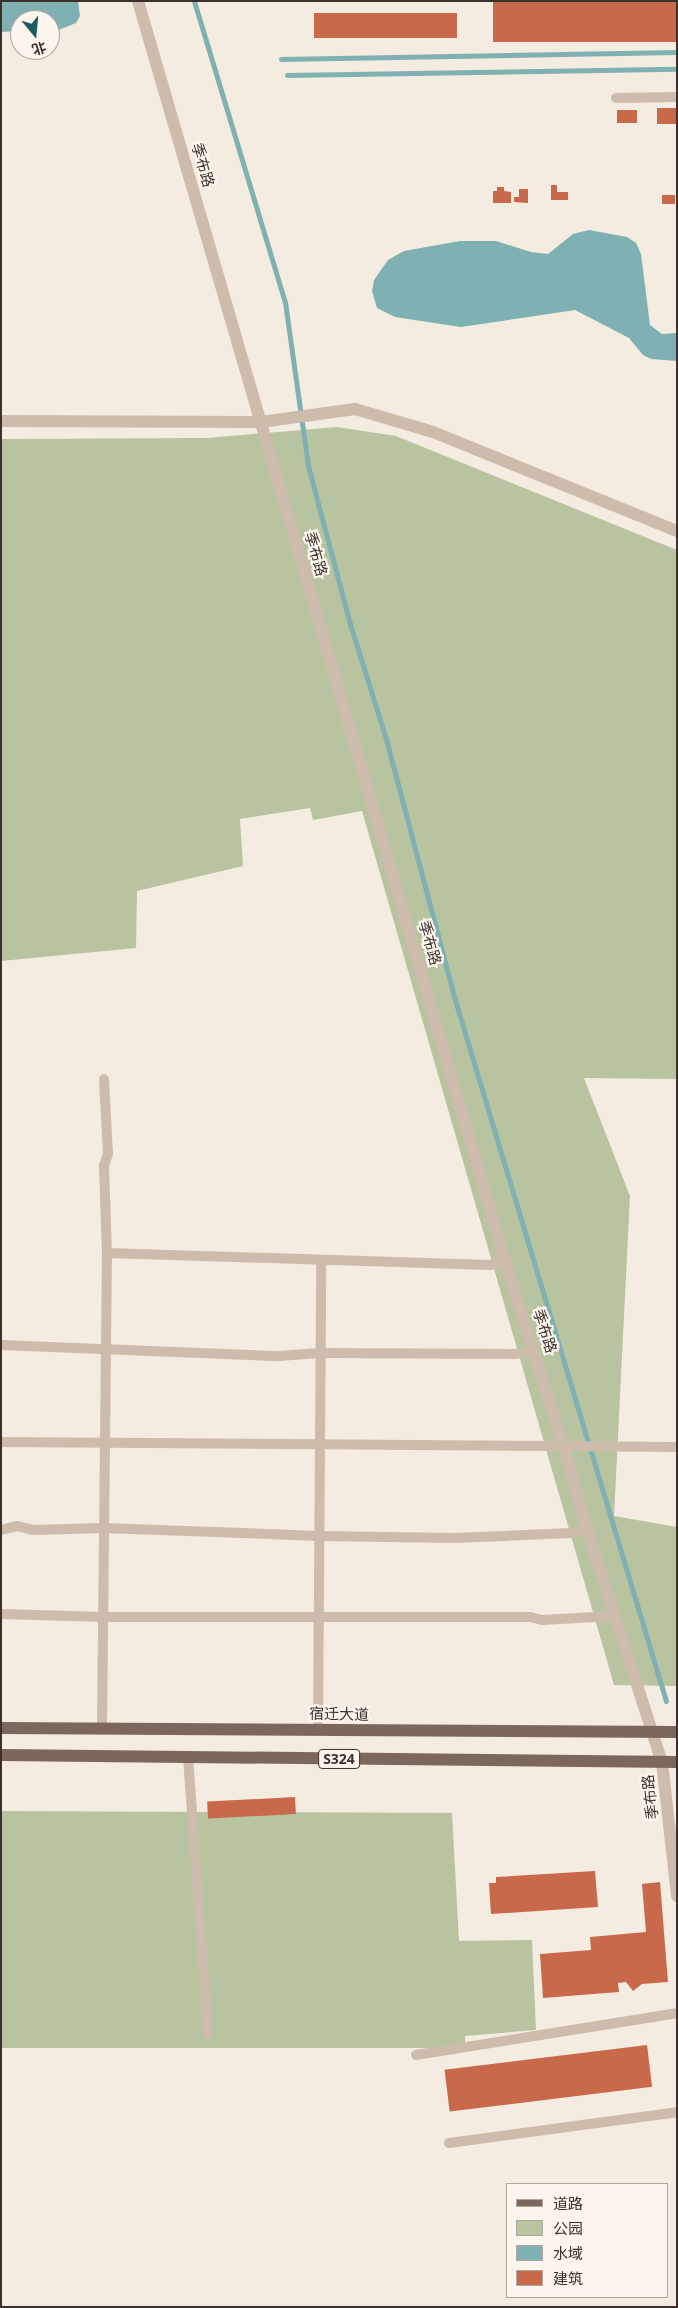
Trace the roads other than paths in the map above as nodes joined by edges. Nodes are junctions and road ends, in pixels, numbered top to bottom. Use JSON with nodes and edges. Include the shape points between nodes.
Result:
{"nodes":[{"id":1,"x":138,"y":1,"type":"edge"},
{"id":2,"x":677,"y":97,"type":"edge"},
{"id":3,"x":616,"y":98,"type":"dead end"},
{"id":4,"x":1,"y":421,"type":"edge"},
{"id":5,"x":260,"y":422,"type":"junction"},
{"id":6,"x":677,"y":531,"type":"edge"},
{"id":7,"x":104,"y":1079,"type":"dead end"},
{"id":8,"x":107,"y":1253,"type":"junction"},
{"id":9,"x":321,"y":1260,"type":"junction"},
{"id":10,"x":505,"y":1261,"type":"junction"},
{"id":11,"x":1,"y":1345,"type":"edge"},
{"id":12,"x":104,"y":1348,"type":"junction"},
{"id":13,"x":534,"y":1351,"type":"junction"},
{"id":14,"x":320,"y":1353,"type":"junction"},
{"id":15,"x":1,"y":1442,"type":"edge"},
{"id":16,"x":105,"y":1443,"type":"junction"},
{"id":17,"x":563,"y":1445,"type":"junction"},
{"id":18,"x":321,"y":1446,"type":"junction"},
{"id":19,"x":677,"y":1447,"type":"edge"},
{"id":20,"x":103,"y":1528,"type":"junction"},
{"id":21,"x":587,"y":1529,"type":"junction"},
{"id":22,"x":1,"y":1530,"type":"edge"},
{"id":23,"x":319,"y":1536,"type":"junction"},
{"id":24,"x":1,"y":1614,"type":"edge"},
{"id":25,"x":614,"y":1616,"type":"junction"},
{"id":26,"x":104,"y":1617,"type":"junction"},
{"id":27,"x":320,"y":1617,"type":"junction"},
{"id":28,"x":1,"y":1728,"type":"edge"},
{"id":29,"x":102,"y":1728,"type":"junction"},
{"id":30,"x":318,"y":1730,"type":"junction"},
{"id":31,"x":653,"y":1732,"type":"junction"},
{"id":32,"x":677,"y":1732,"type":"edge"},
{"id":33,"x":1,"y":1756,"type":"edge"},
{"id":34,"x":188,"y":1757,"type":"junction"},
{"id":35,"x":662,"y":1762,"type":"junction"},
{"id":36,"x":677,"y":1762,"type":"edge"},
{"id":37,"x":677,"y":1896,"type":"edge"},
{"id":38,"x":677,"y":2013,"type":"edge"},
{"id":39,"x":208,"y":2033,"type":"dead end"},
{"id":40,"x":416,"y":2055,"type":"dead end"},
{"id":41,"x":677,"y":2112,"type":"edge"},
{"id":42,"x":449,"y":2144,"type":"dead end"}],
"edges":[{"from":1,"to":5,"type":"street","name":"季布路"},
{"from":2,"to":3,"type":"lane"},
{"from":4,"to":5,"type":"street"},
{"from":5,"to":6,"type":"street","via":[[356,409],[433,432]]},
{"from":5,"to":10,"type":"street","name":"季布路"},
{"from":7,"to":8,"type":"lane","via":[[108,1154],[104,1166]]},
{"from":8,"to":9,"type":"lane"},
{"from":8,"to":12,"type":"lane"},
{"from":9,"to":10,"type":"lane","via":[[490,1265]]},
{"from":9,"to":14,"type":"lane"},
{"from":10,"to":13,"type":"street","name":"季布路"},
{"from":11,"to":12,"type":"lane"},
{"from":12,"to":14,"type":"lane","via":[[279,1356]]},
{"from":12,"to":16,"type":"lane"},
{"from":13,"to":14,"type":"lane","via":[[515,1354]]},
{"from":13,"to":17,"type":"street","name":"季布路"},
{"from":14,"to":18,"type":"lane"},
{"from":15,"to":16,"type":"lane"},
{"from":16,"to":18,"type":"lane"},
{"from":16,"to":20,"type":"lane"},
{"from":17,"to":18,"type":"lane"},
{"from":17,"to":19,"type":"lane"},
{"from":17,"to":21,"type":"street","name":"季布路"},
{"from":18,"to":23,"type":"lane"},
{"from":20,"to":22,"type":"lane","via":[[33,1530],[17,1526]]},
{"from":20,"to":23,"type":"lane"},
{"from":20,"to":26,"type":"lane"},
{"from":21,"to":23,"type":"lane","via":[[572,1533],[455,1538]]},
{"from":21,"to":25,"type":"street","name":"季布路"},
{"from":23,"to":27,"type":"lane"},
{"from":24,"to":26,"type":"lane"},
{"from":25,"to":27,"type":"lane","via":[[542,1620],[530,1617]]},
{"from":25,"to":31,"type":"street","name":"季布路"},
{"from":26,"to":27,"type":"lane"},
{"from":26,"to":29,"type":"lane"},
{"from":27,"to":30,"type":"lane"},
{"from":28,"to":29,"type":"main road","name":"宿迁大道","number":"S324"},
{"from":29,"to":30,"type":"main road","name":"宿迁大道","number":"S324"},
{"from":30,"to":31,"type":"main road","name":"宿迁大道","number":"S324"},
{"from":31,"to":32,"type":"main road","name":"宿迁大道","number":"S324"},
{"from":31,"to":35,"type":"street","name":"季布路"},
{"from":33,"to":34,"type":"main road","number":"S324"},
{"from":34,"to":35,"type":"main road","number":"S324"},
{"from":34,"to":39,"type":"lane"},
{"from":35,"to":36,"type":"main road","number":"S324"},
{"from":35,"to":37,"type":"street","name":"季布路"},
{"from":38,"to":40,"type":"lane"},
{"from":41,"to":42,"type":"lane"}]}
